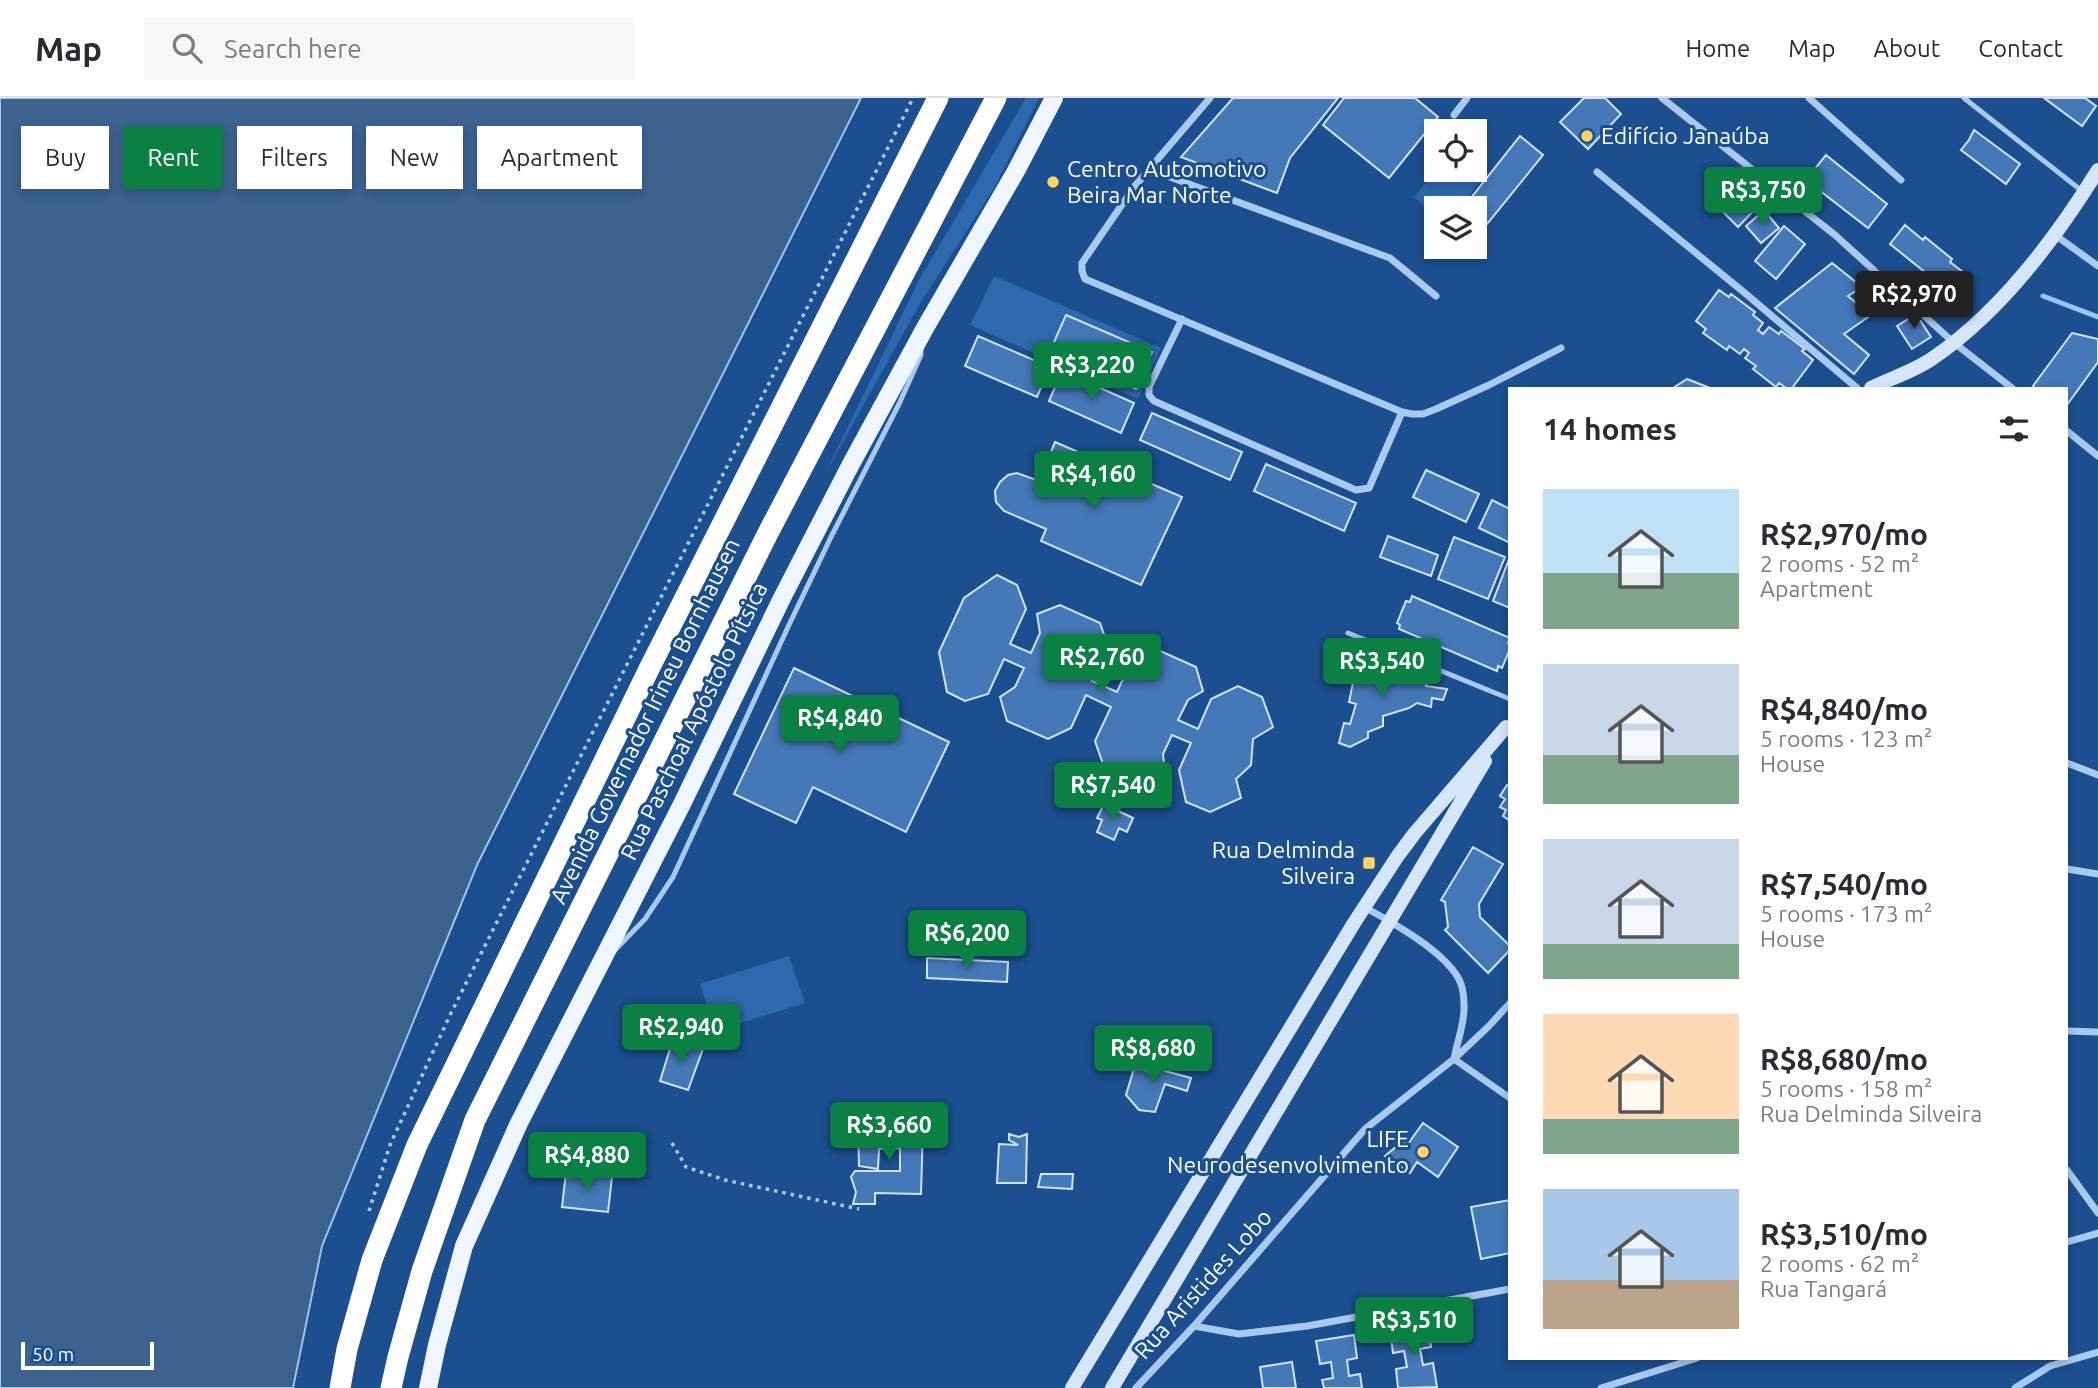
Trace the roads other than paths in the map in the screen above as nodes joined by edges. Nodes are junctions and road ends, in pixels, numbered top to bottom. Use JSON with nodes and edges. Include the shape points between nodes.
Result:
{"nodes":[{"id":1,"x":939,"y":98,"type":"edge"},
{"id":2,"x":996,"y":98,"type":"edge"},
{"id":3,"x":1003,"y":98,"type":"edge"},
{"id":4,"x":1054,"y":98,"type":"edge"},
{"id":5,"x":1210,"y":98,"type":"edge"},
{"id":6,"x":1467,"y":98,"type":"edge"},
{"id":7,"x":1662,"y":98,"type":"edge"},
{"id":8,"x":1809,"y":98,"type":"edge"},
{"id":9,"x":1964,"y":98,"type":"edge"},
{"id":10,"x":1454,"y":115,"type":"dead end"},
{"id":11,"x":978,"y":131,"type":"junction"},
{"id":12,"x":1148,"y":169,"type":"junction"},
{"id":13,"x":2098,"y":170,"type":"edge"},
{"id":14,"x":1597,"y":173,"type":"dead end"},
{"id":15,"x":1901,"y":180,"type":"dead end"},
{"id":16,"x":2084,"y":193,"type":"junction"},
{"id":17,"x":2055,"y":235,"type":"junction"},
{"id":18,"x":2098,"y":266,"type":"edge"},
{"id":19,"x":1436,"y":296,"type":"dead end"},
{"id":20,"x":1182,"y":319,"type":"junction"},
{"id":21,"x":925,"y":328,"type":"junction"},
{"id":22,"x":1953,"y":342,"type":"junction"},
{"id":23,"x":1561,"y":348,"type":"dead end"},
{"id":24,"x":1856,"y":387,"type":"edge"},
{"id":25,"x":1873,"y":387,"type":"edge"},
{"id":26,"x":2011,"y":387,"type":"edge"},
{"id":27,"x":1402,"y":412,"type":"junction"},
{"id":28,"x":2068,"y":432,"type":"edge"},
{"id":29,"x":2098,"y":456,"type":"edge"},
{"id":30,"x":1348,"y":633,"type":"dead end"},
{"id":31,"x":1508,"y":698,"type":"edge"},
{"id":32,"x":1508,"y":723,"type":"edge"},
{"id":33,"x":2068,"y":763,"type":"edge"},
{"id":34,"x":2098,"y":775,"type":"edge"},
{"id":35,"x":2068,"y":869,"type":"edge"},
{"id":36,"x":2098,"y":874,"type":"edge"},
{"id":37,"x":1364,"y":907,"type":"junction"},
{"id":38,"x":1390,"y":922,"type":"junction"},
{"id":39,"x":597,"y":969,"type":"junction"},
{"id":40,"x":1508,"y":1005,"type":"edge"},
{"id":41,"x":2068,"y":1031,"type":"edge"},
{"id":42,"x":2098,"y":1032,"type":"edge"},
{"id":43,"x":1454,"y":1059,"type":"junction"},
{"id":44,"x":1508,"y":1097,"type":"edge"},
{"id":45,"x":2068,"y":1171,"type":"edge"},
{"id":46,"x":2098,"y":1213,"type":"edge"},
{"id":47,"x":2098,"y":1233,"type":"edge"},
{"id":48,"x":2068,"y":1242,"type":"edge"},
{"id":49,"x":1508,"y":1290,"type":"edge"},
{"id":50,"x":1194,"y":1326,"type":"junction"},
{"id":51,"x":2098,"y":1352,"type":"edge"},
{"id":52,"x":1691,"y":1360,"type":"edge"},
{"id":53,"x":340,"y":1388,"type":"edge"},
{"id":54,"x":391,"y":1388,"type":"edge"},
{"id":55,"x":428,"y":1388,"type":"edge"},
{"id":56,"x":1072,"y":1388,"type":"edge"},
{"id":57,"x":1112,"y":1388,"type":"edge"},
{"id":58,"x":1136,"y":1388,"type":"edge"},
{"id":59,"x":1601,"y":1388,"type":"edge"},
{"id":60,"x":2015,"y":1388,"type":"edge"}],
"edges":[{"from":1,"to":53,"type":"highway","name":"Avenida Governador Irineu Bornhausen","via":[[649,669],[417,1146],[372,1260]]},
{"from":2,"to":11,"type":"highway","name":"Avenida Governador Irineu Bornhausen"},
{"from":3,"to":11,"type":"highway"},
{"from":4,"to":21,"type":"main road","name":"Rua Paschoal Apóstolo Pítsica"},
{"from":5,"to":12,"type":"street"},
{"from":6,"to":10,"type":"street"},
{"from":7,"to":22,"type":"street","via":[[1835,235]]},
{"from":8,"to":15,"type":"street"},
{"from":9,"to":16,"type":"lane"},
{"from":11,"to":54,"type":"highway","name":"Avenida Governador Irineu Bornhausen","via":[[768,533],[475,1120],[422,1271]]},
{"from":12,"to":19,"type":"street","via":[[1390,258]]},
{"from":12,"to":20,"type":"street","via":[[1082,263],[1082,271],[1085,279]]},
{"from":13,"to":16,"type":"main road"},
{"from":14,"to":24,"type":"street"},
{"from":16,"to":17,"type":"main road"},
{"from":17,"to":18,"type":"street"},
{"from":17,"to":22,"type":"main road","via":[[2003,298]]},
{"from":20,"to":27,"type":"street"},
{"from":20,"to":27,"type":"street","via":[[1149,387],[1154,401],[1356,490],[1369,488]]},
{"from":21,"to":39,"type":"main road","name":"Rua Paschoal Apóstolo Pítsica","via":[[782,598]]},
{"from":21,"to":39,"type":"lane","via":[[910,381],[831,537],[673,877],[645,919]]},
{"from":22,"to":25,"type":"main road","via":[[1931,359]]},
{"from":22,"to":26,"type":"street"},
{"from":23,"to":27,"type":"street","via":[[1436,409],[1423,414]]},
{"from":28,"to":29,"type":"street"},
{"from":30,"to":31,"type":"lane"},
{"from":32,"to":37,"type":"main road","via":[[1414,834]]},
{"from":32,"to":38,"type":"main road"},
{"from":33,"to":34,"type":"street"},
{"from":35,"to":36,"type":"street"},
{"from":37,"to":38,"type":"street"},
{"from":37,"to":56,"type":"main road"},
{"from":38,"to":43,"type":"street","via":[[1444,959],[1461,984],[1465,1008]]},
{"from":38,"to":57,"type":"main road"},
{"from":39,"to":55,"type":"main road","name":"Rua Paschoal Apóstolo Pítsica","via":[[519,1123],[464,1246]]},
{"from":40,"to":43,"type":"street","name":"Rua Aristides Lobo"},
{"from":41,"to":42,"type":"street"},
{"from":43,"to":44,"type":"street"},
{"from":43,"to":50,"type":"street","name":"Rua Aristides Lobo","via":[[1365,1129]]},
{"from":45,"to":46,"type":"street"},
{"from":47,"to":48,"type":"street"},
{"from":49,"to":50,"type":"street","via":[[1240,1334]]},
{"from":50,"to":58,"type":"street","name":"Rua Aristides Lobo"},
{"from":51,"to":60,"type":"street","via":[[2050,1366]]},
{"from":52,"to":59,"type":"street"}]}
